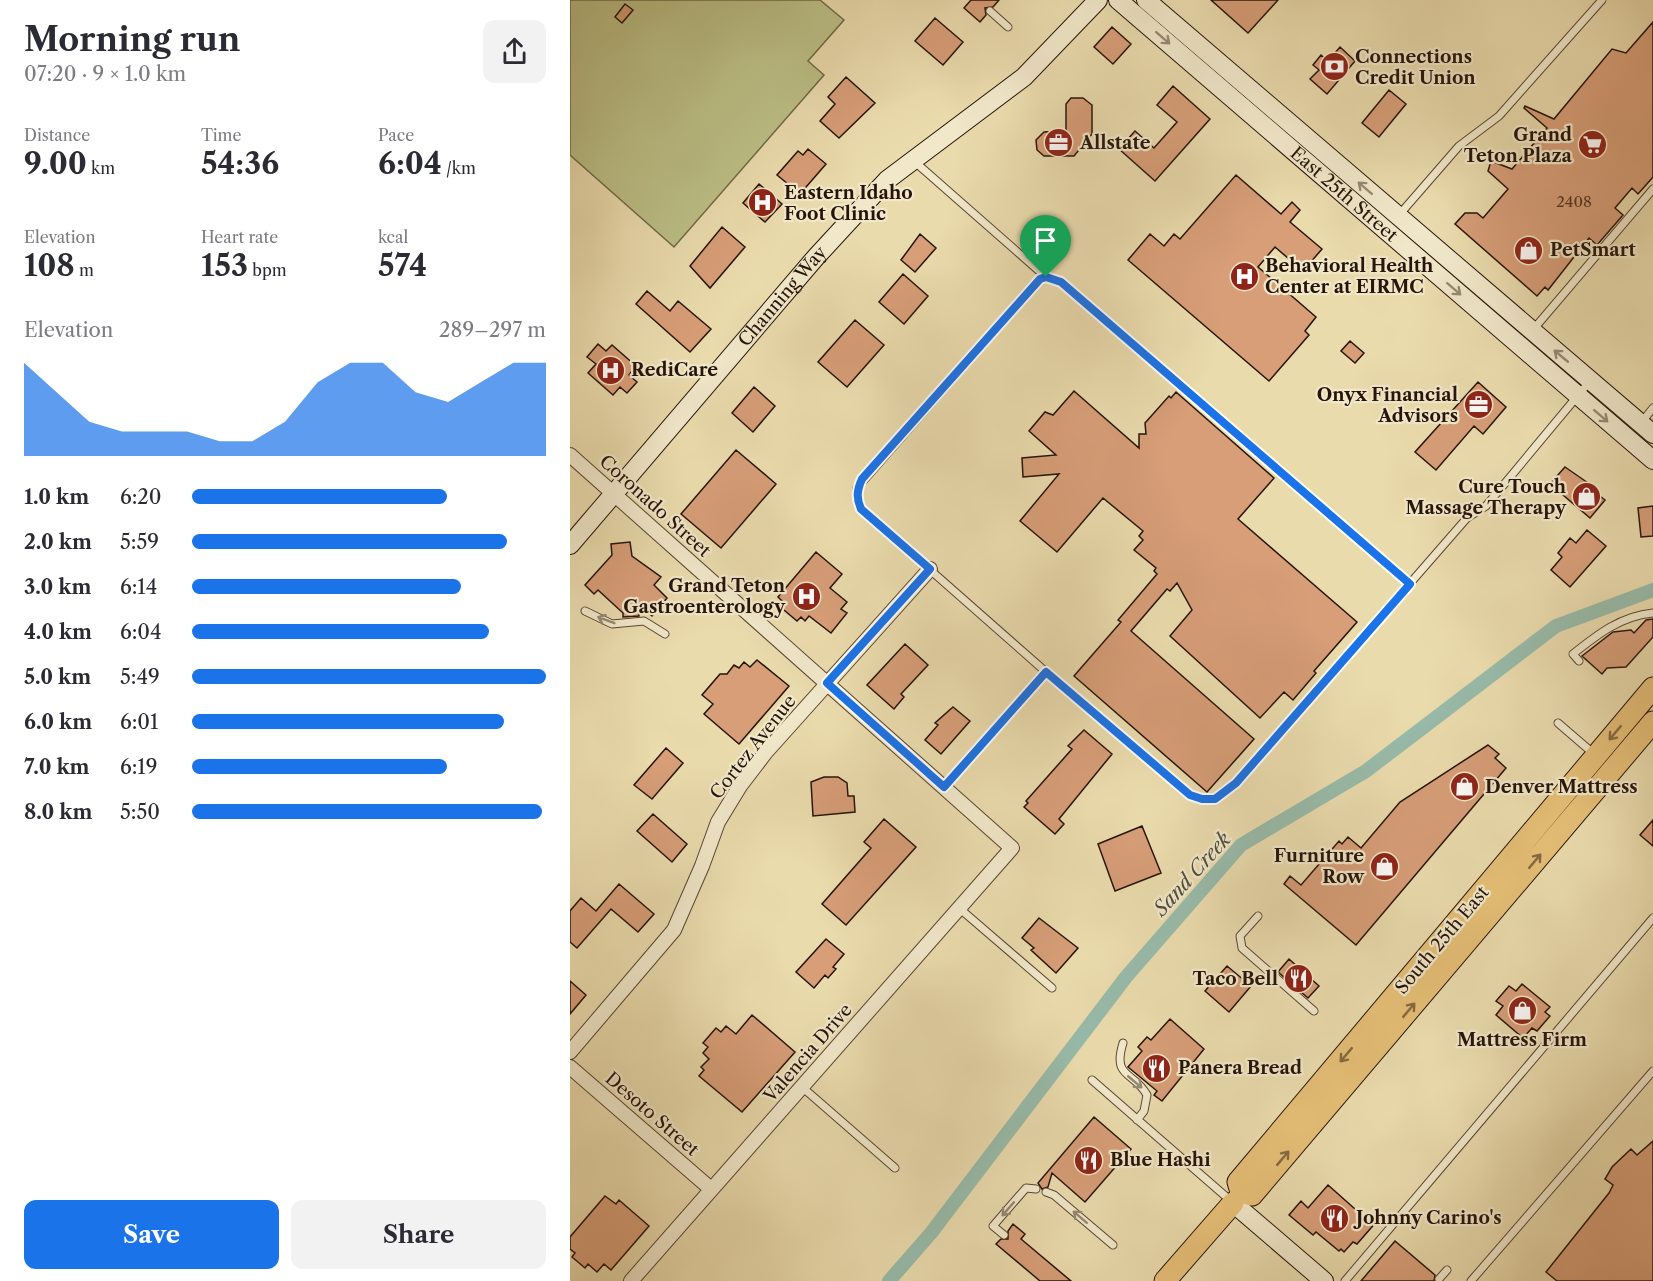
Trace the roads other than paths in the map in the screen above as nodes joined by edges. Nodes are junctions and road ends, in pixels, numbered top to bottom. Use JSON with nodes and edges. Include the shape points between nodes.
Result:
{"nodes":[{"id":1,"x":1098,"y":0,"type":"edge"},
{"id":2,"x":1118,"y":0,"type":"edge"},
{"id":3,"x":1146,"y":0,"type":"edge"},
{"id":4,"x":1602,"y":0,"type":"edge"},
{"id":5,"x":990,"y":11,"type":"dead end"},
{"id":6,"x":1008,"y":27,"type":"dead end"},
{"id":7,"x":913,"y":160,"type":"junction"},
{"id":8,"x":1653,"y":189,"type":"edge"},
{"id":9,"x":1398,"y":216,"type":"junction"},
{"id":10,"x":1386,"y":230,"type":"junction"},
{"id":11,"x":1046,"y":277,"type":"junction"},
{"id":12,"x":1532,"y":331,"type":"junction"},
{"id":13,"x":1590,"y":381,"type":"junction"},
{"id":14,"x":1578,"y":396,"type":"junction"},
{"id":15,"x":1653,"y":408,"type":"edge"},
{"id":16,"x":1646,"y":429,"type":"edge"},
{"id":17,"x":1628,"y":438,"type":"junction"},
{"id":18,"x":570,"y":454,"type":"edge"},
{"id":19,"x":1653,"y":460,"type":"edge"},
{"id":20,"x":613,"y":492,"type":"junction"},
{"id":21,"x":570,"y":545,"type":"edge"},
{"id":22,"x":930,"y":569,"type":"junction"},
{"id":23,"x":1410,"y":584,"type":"junction"},
{"id":24,"x":585,"y":611,"type":"dead end"},
{"id":25,"x":1653,"y":613,"type":"edge"},
{"id":26,"x":665,"y":634,"type":"dead end"},
{"id":27,"x":1579,"y":661,"type":"dead end"},
{"id":28,"x":1046,"y":672,"type":"junction"},
{"id":29,"x":827,"y":683,"type":"junction"},
{"id":30,"x":1653,"y":688,"type":"edge"},
{"id":31,"x":1558,"y":723,"type":"dead end"},
{"id":32,"x":1651,"y":728,"type":"edge"},
{"id":33,"x":1596,"y":755,"type":"junction"},
{"id":34,"x":944,"y":787,"type":"junction"},
{"id":35,"x":1582,"y":806,"type":"junction"},
{"id":36,"x":1012,"y":848,"type":"joint"},
{"id":37,"x":959,"y":908,"type":"junction"},
{"id":38,"x":1258,"y":916,"type":"dead end"},
{"id":39,"x":1653,"y":918,"type":"edge"},
{"id":40,"x":1431,"y":968,"type":"junction"},
{"id":41,"x":1052,"y":988,"type":"dead end"},
{"id":42,"x":1314,"y":1011,"type":"dead end"},
{"id":43,"x":1124,"y":1043,"type":"dead end"},
{"id":44,"x":570,"y":1052,"type":"edge"},
{"id":45,"x":570,"y":1066,"type":"edge"},
{"id":46,"x":1653,"y":1071,"type":"edge"},
{"id":47,"x":1092,"y":1080,"type":"dead end"},
{"id":48,"x":802,"y":1087,"type":"junction"},
{"id":49,"x":1137,"y":1120,"type":"junction"},
{"id":50,"x":895,"y":1168,"type":"dead end"},
{"id":51,"x":711,"y":1189,"type":"junction"},
{"id":52,"x":1036,"y":1189,"type":"dead end"},
{"id":53,"x":1046,"y":1192,"type":"dead end"},
{"id":54,"x":1237,"y":1198,"type":"junction"},
{"id":55,"x":1004,"y":1235,"type":"dead end"},
{"id":56,"x":1113,"y":1245,"type":"dead end"},
{"id":57,"x":1447,"y":1269,"type":"dead end"},
{"id":58,"x":1439,"y":1279,"type":"dead end"},
{"id":59,"x":631,"y":1281,"type":"edge"},
{"id":60,"x":1165,"y":1281,"type":"edge"},
{"id":61,"x":1324,"y":1281,"type":"edge"},
{"id":62,"x":1345,"y":1281,"type":"edge"},
{"id":63,"x":1471,"y":1281,"type":"edge"}],
"edges":[{"from":1,"to":7,"type":"street","name":"Channing Way","via":[[1024,77]]},
{"from":2,"to":10,"type":"street","name":"East 25th Street","one_way":true},
{"from":9,"to":3,"type":"street","name":"East 25th Street","one_way":true},
{"from":4,"to":9,"type":"lane","via":[[1499,116],[1459,146]]},
{"from":5,"to":6,"type":"lane"},
{"from":7,"to":11,"type":"lane"},
{"from":7,"to":20,"type":"street","name":"Channing Way","via":[[887,180],[833,236]]},
{"from":8,"to":12,"type":"lane"},
{"from":9,"to":10,"type":"lane"},
{"from":9,"to":12,"type":"street","name":"East 25th Street"},
{"from":10,"to":14,"type":"street","name":"East 25th Street","one_way":true},
{"from":11,"to":22,"type":"lane","via":[[1040,279],[858,488],[861,509]]},
{"from":11,"to":23,"type":"lane","via":[[1061,282]]},
{"from":13,"to":12,"type":"street","name":"East 25th Street","one_way":true},
{"from":13,"to":14,"type":"lane"},
{"from":13,"to":16,"type":"street","name":"East 25th Street"},
{"from":14,"to":17,"type":"street","name":"East 25th Street","one_way":true},
{"from":14,"to":23,"type":"lane","via":[[1486,506],[1467,518]]},
{"from":15,"to":16,"type":"lane"},
{"from":16,"to":17,"type":"lane"},
{"from":17,"to":19,"type":"street","name":"East 25th Street"},
{"from":18,"to":20,"type":"street","name":"Coronado Street"},
{"from":20,"to":21,"type":"street","name":"Channing Way"},
{"from":20,"to":29,"type":"street","name":"Coronado Street"},
{"from":22,"to":28,"type":"lane"},
{"from":22,"to":29,"type":"street","name":"Cortez Avenue"},
{"from":23,"to":28,"type":"lane","via":[[1236,783],[1215,799],[1190,795]]},
{"from":26,"to":24,"type":"lane","one_way":true,"via":[[644,621],[612,624]]},
{"from":25,"to":27,"type":"lane","via":[[1635,615],[1596,635],[1573,654]]},
{"from":28,"to":34,"type":"lane"},
{"from":29,"to":34,"type":"street","name":"Coronado Street"},
{"from":29,"to":44,"type":"street","name":"Cortez Avenue","via":[[726,804],[674,930]]},
{"from":30,"to":33,"type":"main road","name":"South 25th East","one_way":true},
{"from":31,"to":33,"type":"lane"},
{"from":32,"to":35,"type":"main road","name":"South 25th East"},
{"from":33,"to":35,"type":"main road","via":[[1602,765],[1587,786]]},
{"from":33,"to":40,"type":"main road","name":"South 25th East"},
{"from":34,"to":36,"type":"street","name":"Coronado Street"},
{"from":40,"to":35,"type":"main road","name":"South 25th East","one_way":true},
{"from":36,"to":37,"type":"street","name":"Valencia Drive"},
{"from":37,"to":41,"type":"lane"},
{"from":37,"to":48,"type":"street","name":"Valencia Drive"},
{"from":38,"to":42,"type":"lane","via":[[1240,936],[1242,948]]},
{"from":39,"to":62,"type":"lane"},
{"from":40,"to":54,"type":"main road","name":"South 25th East","via":[[1252,1195]]},
{"from":43,"to":49,"type":"lane","one_way":true,"via":[[1119,1066],[1147,1095],[1144,1111]]},
{"from":45,"to":51,"type":"street","name":"Desoto Street"},
{"from":46,"to":63,"type":"lane"},
{"from":47,"to":49,"type":"lane"},
{"from":48,"to":50,"type":"lane"},
{"from":48,"to":51,"type":"street","name":"Valencia Drive"},
{"from":49,"to":54,"type":"lane"},
{"from":51,"to":59,"type":"street","name":"Valencia Drive"},
{"from":52,"to":55,"type":"lane","one_way":true,"via":[[1026,1188],[993,1226]]},
{"from":56,"to":53,"type":"lane","one_way":true,"via":[[1054,1194]]},
{"from":54,"to":60,"type":"main road","name":"South 25th East"},
{"from":54,"to":61,"type":"street"},
{"from":57,"to":58,"type":"lane"}]}
